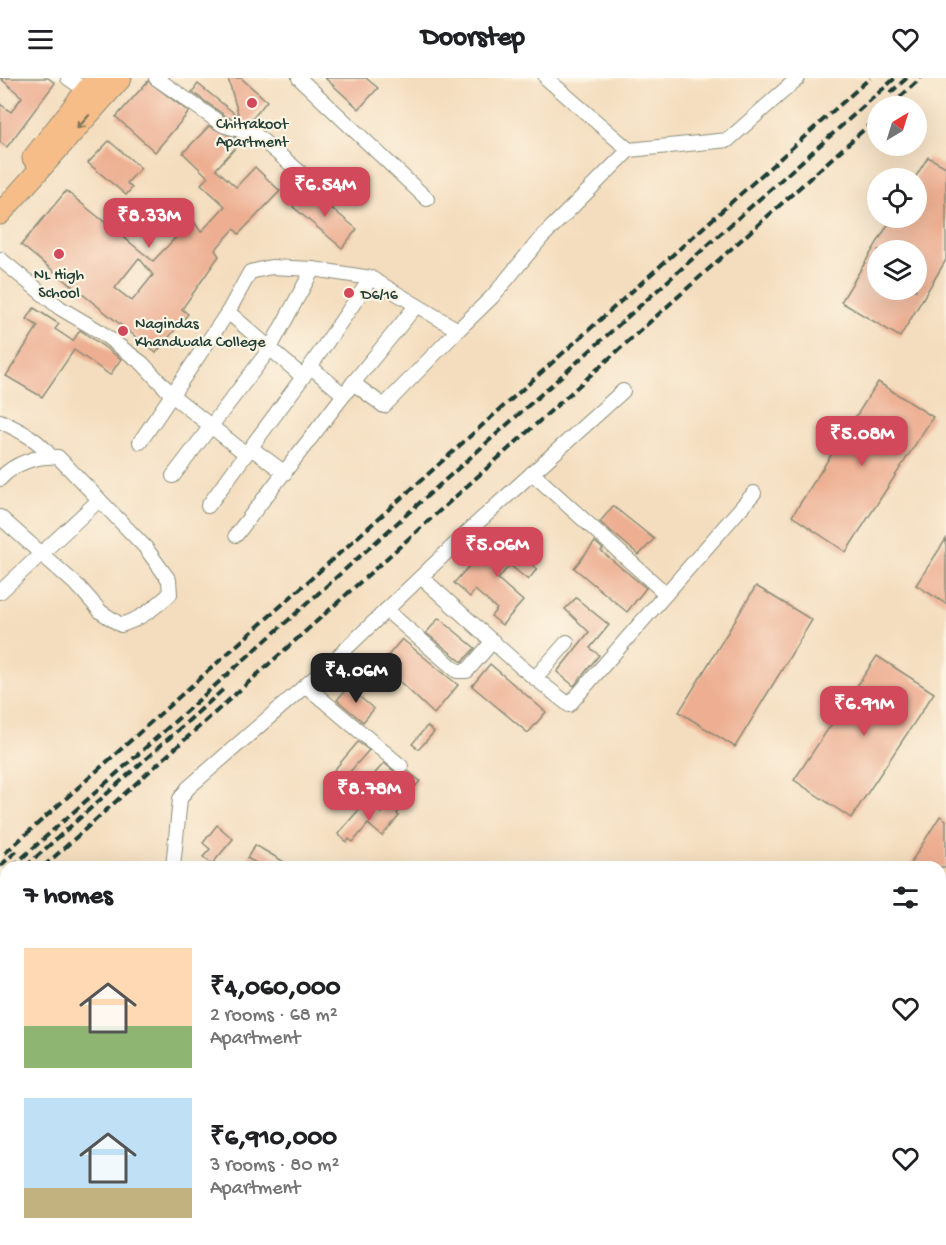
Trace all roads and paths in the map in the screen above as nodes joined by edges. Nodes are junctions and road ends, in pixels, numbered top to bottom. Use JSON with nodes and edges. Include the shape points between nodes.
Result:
{"nodes":[{"id":1,"x":68,"y":78,"type":"edge"},
{"id":2,"x":121,"y":78,"type":"edge"},
{"id":3,"x":156,"y":78,"type":"edge"},
{"id":4,"x":299,"y":78,"type":"edge"},
{"id":5,"x":546,"y":78,"type":"edge"},
{"id":6,"x":798,"y":78,"type":"edge"},
{"id":7,"x":94,"y":90,"type":"edge"},
{"id":8,"x":629,"y":150,"type":"junction"},
{"id":9,"x":307,"y":178,"type":"dead end"},
{"id":10,"x":0,"y":198,"type":"edge"},
{"id":11,"x":427,"y":199,"type":"dead end"},
{"id":12,"x":0,"y":214,"type":"edge"},
{"id":13,"x":0,"y":259,"type":"edge"},
{"id":14,"x":313,"y":269,"type":"junction"},
{"id":15,"x":371,"y":278,"type":"junction"},
{"id":16,"x":416,"y":306,"type":"junction"},
{"id":17,"x":228,"y":312,"type":"junction"},
{"id":18,"x":458,"y":330,"type":"junction"},
{"id":19,"x":268,"y":350,"type":"junction"},
{"id":20,"x":307,"y":372,"type":"junction"},
{"id":21,"x":349,"y":389,"type":"junction"},
{"id":22,"x":623,"y":391,"type":"dead end"},
{"id":23,"x":173,"y":396,"type":"junction"},
{"id":24,"x":0,"y":421,"type":"edge"},
{"id":25,"x":210,"y":427,"type":"junction"},
{"id":26,"x":140,"y":442,"type":"dead end"},
{"id":27,"x":248,"y":451,"type":"junction"},
{"id":28,"x":50,"y":456,"type":"junction"},
{"id":29,"x":285,"y":473,"type":"junction"},
{"id":30,"x":532,"y":473,"type":"junction"},
{"id":31,"x":173,"y":476,"type":"dead end"},
{"id":32,"x":0,"y":479,"type":"edge"},
{"id":33,"x":754,"y":493,"type":"dead end"},
{"id":34,"x":99,"y":500,"type":"junction"},
{"id":35,"x":208,"y":506,"type":"dead end"},
{"id":36,"x":0,"y":517,"type":"edge"},
{"id":37,"x":236,"y":535,"type":"dead end"},
{"id":38,"x":41,"y":554,"type":"junction"},
{"id":39,"x":421,"y":577,"type":"junction"},
{"id":40,"x":0,"y":592,"type":"edge"},
{"id":41,"x":666,"y":594,"type":"junction"},
{"id":42,"x":386,"y":610,"type":"junction"},
{"id":43,"x":493,"y":641,"type":"junction"},
{"id":44,"x":567,"y":642,"type":"dead end"},
{"id":45,"x":536,"y":678,"type":"junction"},
{"id":46,"x":306,"y":686,"type":"junction"},
{"id":47,"x":401,"y":766,"type":"dead end"},
{"id":48,"x":174,"y":861,"type":"edge"}],
"edges":[{"from":1,"to":7,"type":"street"},
{"from":2,"to":7,"type":"main road"},
{"from":3,"to":9,"type":"street","via":[[223,125],[256,135]]},
{"from":4,"to":11,"type":"street"},
{"from":5,"to":8,"type":"street"},
{"from":6,"to":8,"type":"street","via":[[728,140]]},
{"from":7,"to":10,"type":"main road"},
{"from":7,"to":12,"type":"main road","one_way":true},
{"from":8,"to":18,"type":"street","via":[[542,237],[492,297]]},
{"from":13,"to":23,"type":"street","via":[[60,308],[142,363]]},
{"from":14,"to":15,"type":"street"},
{"from":14,"to":17,"type":"street","via":[[271,267],[250,272]]},
{"from":14,"to":19,"type":"street"},
{"from":15,"to":16,"type":"street"},
{"from":15,"to":20,"type":"street"},
{"from":16,"to":18,"type":"street"},
{"from":16,"to":21,"type":"street"},
{"from":17,"to":19,"type":"street"},
{"from":17,"to":23,"type":"street"},
{"from":18,"to":21,"type":"street","via":[[384,406]]},
{"from":19,"to":20,"type":"street"},
{"from":19,"to":25,"type":"street"},
{"from":20,"to":21,"type":"street"},
{"from":20,"to":27,"type":"street"},
{"from":21,"to":29,"type":"street"},
{"from":22,"to":30,"type":"street"},
{"from":23,"to":25,"type":"street"},
{"from":23,"to":26,"type":"street"},
{"from":24,"to":28,"type":"street","via":[[22,432]]},
{"from":25,"to":27,"type":"street"},
{"from":25,"to":31,"type":"street"},
{"from":27,"to":29,"type":"street"},
{"from":27,"to":35,"type":"street"},
{"from":28,"to":32,"type":"street","via":[[40,455]]},
{"from":28,"to":34,"type":"street","via":[[58,457]]},
{"from":29,"to":37,"type":"street"},
{"from":30,"to":39,"type":"street"},
{"from":30,"to":41,"type":"street"},
{"from":33,"to":41,"type":"street"},
{"from":34,"to":38,"type":"street"},
{"from":34,"to":38,"type":"street","via":[[145,548],[169,580],[170,594],[143,616],[121,625],[101,612]]},
{"from":36,"to":38,"type":"street"},
{"from":38,"to":40,"type":"street"},
{"from":39,"to":42,"type":"street"},
{"from":39,"to":43,"type":"street"},
{"from":41,"to":45,"type":"street","via":[[569,705]]},
{"from":42,"to":43,"type":"street","via":[[457,671],[467,671]]},
{"from":42,"to":46,"type":"street"},
{"from":43,"to":45,"type":"street"},
{"from":44,"to":45,"type":"street"},
{"from":46,"to":47,"type":"street"},
{"from":46,"to":48,"type":"street","via":[[188,788],[180,799]]}]}
